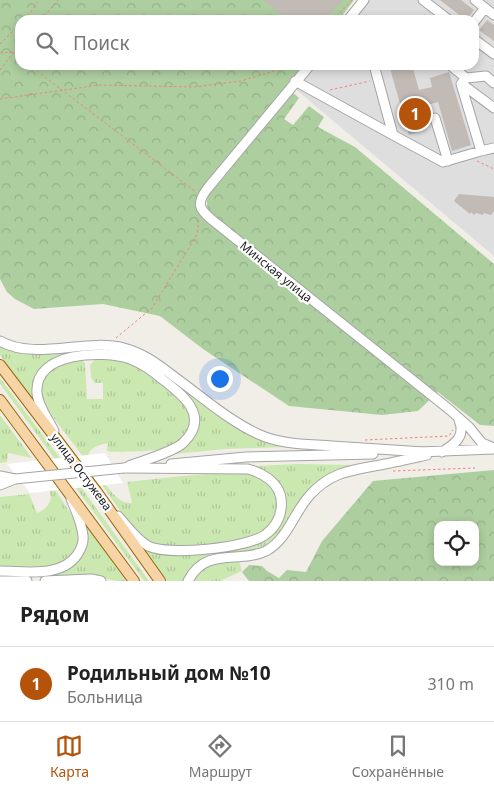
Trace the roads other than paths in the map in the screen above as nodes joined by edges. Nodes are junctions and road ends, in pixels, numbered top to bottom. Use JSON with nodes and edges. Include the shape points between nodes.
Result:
{"nodes":[{"id":1,"x":364,"y":0,"type":"edge"},
{"id":2,"x":423,"y":0,"type":"edge"},
{"id":3,"x":475,"y":0,"type":"edge"},
{"id":4,"x":485,"y":8,"type":"junction"},
{"id":5,"x":352,"y":15,"type":"edge"},
{"id":6,"x":442,"y":15,"type":"edge"},
{"id":7,"x":494,"y":15,"type":"edge"},
{"id":8,"x":479,"y":16,"type":"edge"},
{"id":9,"x":479,"y":43,"type":"edge"},
{"id":10,"x":494,"y":54,"type":"edge"},
{"id":11,"x":305,"y":70,"type":"edge"},
{"id":12,"x":375,"y":70,"type":"edge"},
{"id":13,"x":454,"y":70,"type":"edge"},
{"id":14,"x":295,"y":81,"type":"junction"},
{"id":15,"x":464,"y":81,"type":"junction"},
{"id":16,"x":494,"y":83,"type":"edge"},
{"id":17,"x":494,"y":108,"type":"edge"},
{"id":18,"x":434,"y":118,"type":"dead end"},
{"id":19,"x":393,"y":135,"type":"junction"},
{"id":20,"x":494,"y":148,"type":"edge"},
{"id":21,"x":481,"y":151,"type":"junction"},
{"id":22,"x":448,"y":160,"type":"junction"},
{"id":23,"x":0,"y":341,"type":"edge"},
{"id":24,"x":0,"y":365,"type":"edge"},
{"id":25,"x":0,"y":400,"type":"edge"},
{"id":26,"x":0,"y":408,"type":"edge"},
{"id":27,"x":459,"y":420,"type":"junction"},
{"id":28,"x":36,"y":449,"type":"junction"},
{"id":29,"x":494,"y":449,"type":"edge"},
{"id":30,"x":66,"y":452,"type":"junction"},
{"id":31,"x":424,"y":452,"type":"junction"},
{"id":32,"x":443,"y":452,"type":"junction"},
{"id":33,"x":124,"y":468,"type":"junction"},
{"id":34,"x":0,"y":476,"type":"edge"},
{"id":35,"x":15,"y":479,"type":"junction"},
{"id":36,"x":0,"y":483,"type":"edge"},
{"id":37,"x":96,"y":491,"type":"junction"},
{"id":38,"x":68,"y":492,"type":"junction"},
{"id":39,"x":0,"y":571,"type":"edge"},
{"id":40,"x":0,"y":581,"type":"edge"},
{"id":41,"x":27,"y":581,"type":"edge"},
{"id":42,"x":45,"y":581,"type":"edge"},
{"id":43,"x":61,"y":581,"type":"edge"},
{"id":44,"x":102,"y":581,"type":"edge"},
{"id":45,"x":134,"y":581,"type":"edge"},
{"id":46,"x":160,"y":581,"type":"edge"},
{"id":47,"x":188,"y":581,"type":"edge"}],
"edges":[{"from":1,"to":5,"type":"street"},
{"from":2,"to":6,"type":"street"},
{"from":3,"to":4,"type":"street"},
{"from":4,"to":7,"type":"street"},
{"from":4,"to":8,"type":"street"},
{"from":9,"to":10,"type":"street"},
{"from":11,"to":14,"type":"street"},
{"from":12,"to":19,"type":"street"},
{"from":13,"to":15,"type":"street"},
{"from":14,"to":19,"type":"street"},
{"from":14,"to":27,"type":"street","name":"Минская улица","via":[[201,200],[206,215]]},
{"from":15,"to":16,"type":"street","via":[[486,76]]},
{"from":15,"to":17,"type":"street"},
{"from":15,"to":21,"type":"street"},
{"from":18,"to":22,"type":"street"},
{"from":19,"to":22,"type":"street","via":[[443,162]]},
{"from":20,"to":21,"type":"street"},
{"from":21,"to":22,"type":"street"},
{"from":23,"to":31,"type":"street","via":[[24,348],[102,345],[133,350],[232,419],[273,439],[299,444]]},
{"from":24,"to":30,"type":"main road","name":"улица Остужева"},
{"from":25,"to":28,"type":"main road","name":"улица Остужева"},
{"from":26,"to":28,"type":"street"},
{"from":27,"to":29,"type":"street","name":"Минская улица","via":[[482,443]]},
{"from":27,"to":32,"type":"street","via":[[463,429],[461,436]]},
{"from":28,"to":38,"type":"main road","name":"улица Остужева"},
{"from":29,"to":32,"type":"street","name":"Минская улица"},
{"from":30,"to":33,"type":"street","via":[[38,400],[38,383],[42,374],[55,362],[74,357],[95,354],[128,358],[155,373],[184,396],[190,403],[194,425],[187,440],[174,450]]},
{"from":30,"to":37,"type":"main road","name":"улица Остужева"},
{"from":31,"to":32,"type":"street","name":"Минская улица"},
{"from":31,"to":33,"type":"street","name":"Минская улица","via":[[246,457]]},
{"from":32,"to":47,"type":"street","via":[[333,476],[310,495],[272,547],[254,555],[207,561]]},
{"from":33,"to":35,"type":"street","name":"Минская улица","bridge":true},
{"from":33,"to":37,"type":"street","via":[[248,469],[270,479],[280,495],[281,513],[270,530],[254,540],[228,546],[164,550],[139,539]]},
{"from":34,"to":35,"type":"street"},
{"from":35,"to":36,"type":"street"},
{"from":37,"to":46,"type":"main road","name":"улица Остужева"},
{"from":38,"to":39,"type":"street","via":[[84,539],[76,557],[54,570]]},
{"from":38,"to":45,"type":"main road","name":"улица Остужева"},
{"from":40,"to":41,"type":"street"},
{"from":42,"to":43,"type":"street"},
{"from":43,"to":44,"type":"street"}]}
